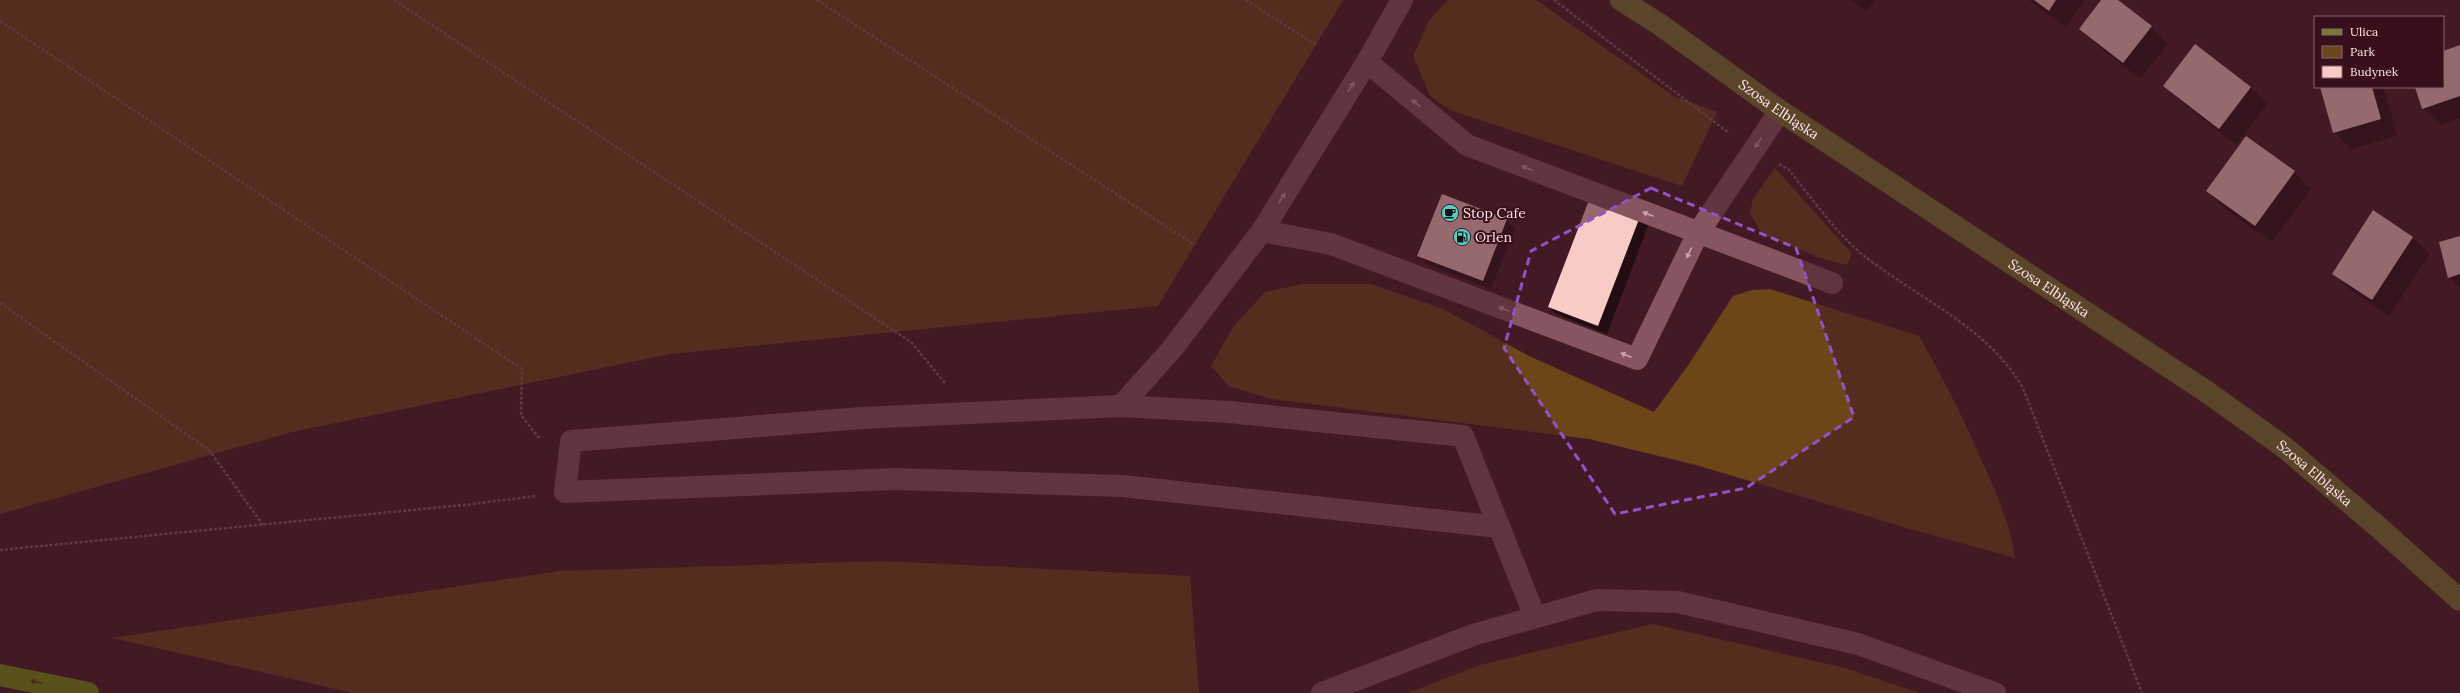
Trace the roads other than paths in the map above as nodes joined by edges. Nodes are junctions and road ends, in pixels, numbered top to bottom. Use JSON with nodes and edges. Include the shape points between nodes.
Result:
{"nodes":[{"id":1,"x":1402,"y":0,"type":"edge"},
{"id":2,"x":1621,"y":0,"type":"edge"},
{"id":3,"x":1367,"y":62,"type":"junction"},
{"id":4,"x":1780,"y":111,"type":"junction"},
{"id":5,"x":1262,"y":231,"type":"junction"},
{"id":6,"x":1698,"y":233,"type":"junction"},
{"id":7,"x":1832,"y":283,"type":"dead end"},
{"id":8,"x":1121,"y":406,"type":"junction"},
{"id":9,"x":1499,"y":527,"type":"junction"},
{"id":10,"x":2460,"y":600,"type":"edge"},
{"id":11,"x":1535,"y":617,"type":"junction"},
{"id":12,"x":0,"y":675,"type":"edge"},
{"id":13,"x":88,"y":693,"type":"edge"},
{"id":14,"x":1322,"y":693,"type":"edge"},
{"id":15,"x":1995,"y":693,"type":"edge"}],
"edges":[{"from":1,"to":3,"type":"street"},
{"from":2,"to":4,"type":"main road","name":"Szosa Elbląska","via":[[1659,24]]},
{"from":5,"to":3,"type":"street","one_way":true},
{"from":6,"to":3,"type":"street","one_way":true,"via":[[1467,145]]},
{"from":4,"to":6,"type":"street","one_way":true},
{"from":4,"to":10,"type":"main road","name":"Szosa Elbląska","via":[[2213,396],[2284,448]]},
{"from":6,"to":5,"type":"street","one_way":true,"via":[[1637,359],[1331,244]]},
{"from":5,"to":8,"type":"street","via":[[1172,349]]},
{"from":6,"to":7,"type":"street"},
{"from":8,"to":9,"type":"street","via":[[1229,412],[1463,436]]},
{"from":8,"to":9,"type":"street","via":[[862,418],[571,440],[565,492],[896,479],[1123,486]]},
{"from":9,"to":11,"type":"street"},
{"from":11,"to":14,"type":"street","via":[[1472,635]]},
{"from":11,"to":15,"type":"street","via":[[1597,600],[1678,602],[1858,644]]},
{"from":13,"to":12,"type":"highway","one_way":true}]}
